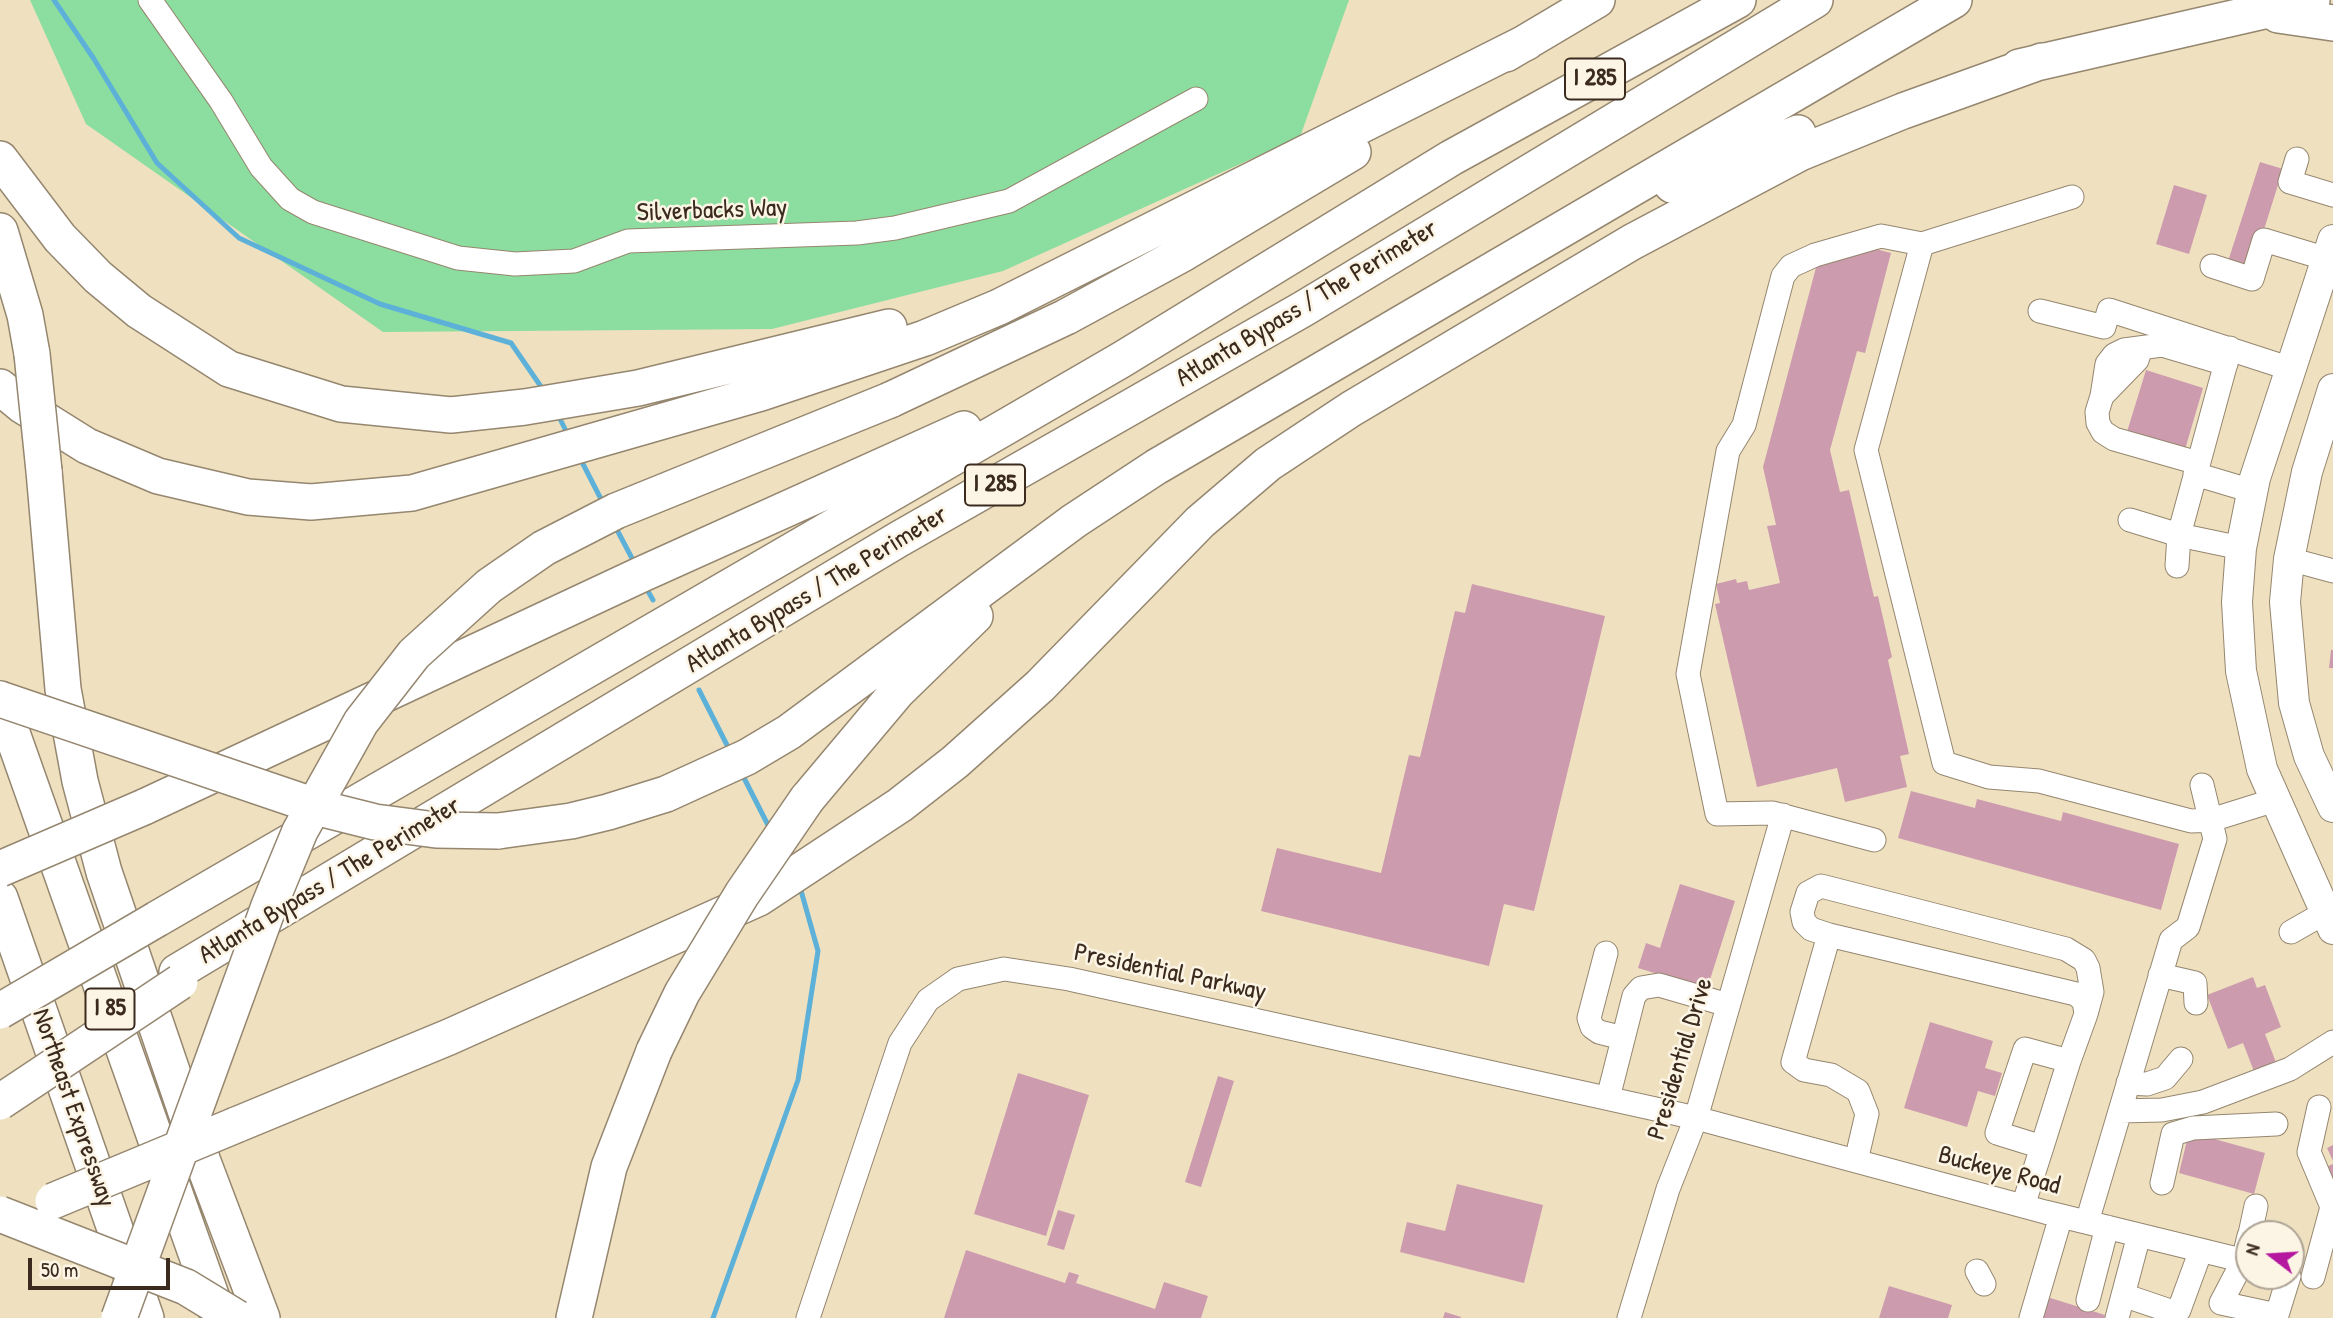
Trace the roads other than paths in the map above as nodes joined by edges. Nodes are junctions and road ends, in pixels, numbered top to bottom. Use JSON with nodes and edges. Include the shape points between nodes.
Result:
{"nodes":[{"id":1,"x":150,"y":0,"type":"edge"},
{"id":2,"x":1598,"y":0,"type":"edge"},
{"id":3,"x":1687,"y":0,"type":"edge"},
{"id":4,"x":1738,"y":0,"type":"edge"},
{"id":5,"x":1815,"y":0,"type":"edge"},
{"id":6,"x":1954,"y":0,"type":"edge"},
{"id":7,"x":2312,"y":0,"type":"edge"},
{"id":8,"x":2250,"y":13,"type":"junction"},
{"id":9,"x":2333,"y":23,"type":"edge"},
{"id":10,"x":1527,"y":41,"type":"junction"},
{"id":11,"x":2042,"y":61,"type":"junction"},
{"id":12,"x":1196,"y":99,"type":"dead end"},
{"id":13,"x":1451,"y":158,"type":"junction"},
{"id":14,"x":0,"y":159,"type":"edge"},
{"id":15,"x":2297,"y":159,"type":"dead end"},
{"id":16,"x":2333,"y":195,"type":"edge"},
{"id":17,"x":2072,"y":197,"type":"dead end"},
{"id":18,"x":0,"y":231,"type":"edge"},
{"id":19,"x":1544,"y":241,"type":"junction"},
{"id":20,"x":1126,"y":242,"type":"junction"},
{"id":21,"x":1922,"y":244,"type":"junction"},
{"id":22,"x":2330,"y":250,"type":"edge"},
{"id":23,"x":2212,"y":266,"type":"dead end"},
{"id":24,"x":2040,"y":311,"type":"dead end"},
{"id":25,"x":2228,"y":356,"type":"junction"},
{"id":26,"x":1121,"y":360,"type":"junction"},
{"id":27,"x":2291,"y":369,"type":"junction"},
{"id":28,"x":0,"y":387,"type":"edge"},
{"id":29,"x":2333,"y":389,"type":"edge"},
{"id":30,"x":1156,"y":467,"type":"junction"},
{"id":31,"x":2196,"y":469,"type":"junction"},
{"id":32,"x":2252,"y":491,"type":"junction"},
{"id":33,"x":2130,"y":520,"type":"dead end"},
{"id":34,"x":2179,"y":535,"type":"junction"},
{"id":35,"x":2241,"y":548,"type":"junction"},
{"id":36,"x":2289,"y":559,"type":"junction"},
{"id":37,"x":2176,"y":566,"type":"dead end"},
{"id":38,"x":2333,"y":571,"type":"edge"},
{"id":39,"x":0,"y":682,"type":"edge"},
{"id":40,"x":0,"y":699,"type":"edge"},
{"id":41,"x":176,"y":759,"type":"junction"},
{"id":42,"x":2202,"y":785,"type":"dead end"},
{"id":43,"x":2275,"y":800,"type":"junction"},
{"id":44,"x":2333,"y":807,"type":"edge"},
{"id":45,"x":1783,"y":815,"type":"junction"},
{"id":46,"x":2211,"y":820,"type":"junction"},
{"id":47,"x":1874,"y":840,"type":"dead end"},
{"id":48,"x":0,"y":869,"type":"edge"},
{"id":49,"x":0,"y":898,"type":"edge"},
{"id":50,"x":2329,"y":920,"type":"edge"},
{"id":51,"x":2291,"y":932,"type":"dead end"},
{"id":52,"x":1829,"y":935,"type":"junction"},
{"id":53,"x":1606,"y":953,"type":"dead end"},
{"id":54,"x":2160,"y":975,"type":"junction"},
{"id":55,"x":178,"y":977,"type":"junction"},
{"id":56,"x":2196,"y":1003,"type":"dead end"},
{"id":57,"x":1728,"y":1005,"type":"junction"},
{"id":58,"x":0,"y":1011,"type":"edge"},
{"id":59,"x":2086,"y":1014,"type":"junction"},
{"id":60,"x":1623,"y":1038,"type":"junction"},
{"id":61,"x":2333,"y":1042,"type":"edge"},
{"id":62,"x":2181,"y":1059,"type":"dead end"},
{"id":63,"x":2070,"y":1061,"type":"junction"},
{"id":64,"x":0,"y":1073,"type":"edge"},
{"id":65,"x":2128,"y":1083,"type":"junction"},
{"id":66,"x":1608,"y":1098,"type":"junction"},
{"id":67,"x":0,"y":1102,"type":"edge"},
{"id":68,"x":2319,"y":1107,"type":"dead end"},
{"id":69,"x":2120,"y":1111,"type":"junction"},
{"id":70,"x":1696,"y":1118,"type":"junction"},
{"id":71,"x":2276,"y":1124,"type":"dead end"},
{"id":72,"x":1737,"y":1129,"type":"joint"},
{"id":73,"x":2042,"y":1147,"type":"junction"},
{"id":74,"x":1856,"y":1161,"type":"junction"},
{"id":75,"x":2162,"y":1183,"type":"dead end"},
{"id":76,"x":2023,"y":1206,"type":"junction"},
{"id":77,"x":2256,"y":1206,"type":"dead end"},
{"id":78,"x":0,"y":1214,"type":"edge"},
{"id":79,"x":2061,"y":1216,"type":"junction"},
{"id":80,"x":2253,"y":1220,"type":"edge"},
{"id":81,"x":2331,"y":1221,"type":"edge"},
{"id":82,"x":0,"y":1225,"type":"edge"},
{"id":83,"x":2097,"y":1225,"type":"junction"},
{"id":84,"x":2139,"y":1235,"type":"junction"},
{"id":85,"x":2201,"y":1250,"type":"junction"},
{"id":86,"x":2235,"y":1258,"type":"edge"},
{"id":87,"x":2306,"y":1277,"type":"edge"},
{"id":88,"x":2235,"y":1280,"type":"edge"},
{"id":89,"x":2123,"y":1296,"type":"junction"},
{"id":90,"x":2088,"y":1300,"type":"dead end"},
{"id":91,"x":2218,"y":1310,"type":"edge"},
{"id":92,"x":119,"y":1318,"type":"edge"},
{"id":93,"x":146,"y":1318,"type":"edge"},
{"id":94,"x":219,"y":1318,"type":"edge"},
{"id":95,"x":237,"y":1318,"type":"edge"},
{"id":96,"x":262,"y":1318,"type":"edge"},
{"id":97,"x":574,"y":1318,"type":"edge"},
{"id":98,"x":808,"y":1318,"type":"edge"},
{"id":99,"x":1629,"y":1318,"type":"edge"},
{"id":100,"x":2032,"y":1318,"type":"edge"},
{"id":101,"x":2117,"y":1318,"type":"edge"}],
"edges":[{"from":1,"to":12,"type":"street","name":"Silverbacks Way","via":[[261,167],[290,199],[313,212],[458,258],[515,264],[574,261],[628,241],[857,233],[1009,201]]},
{"from":2,"to":10,"type":"highway"},
{"from":3,"to":13,"type":"highway"},
{"from":4,"to":13,"type":"highway","name":"Atlanta Bypass / The Perimeter","number":"I 285"},
{"from":5,"to":55,"type":"highway","name":"Atlanta Bypass / The Perimeter","number":"I 285","via":[[1303,309],[900,539]]},
{"from":6,"to":19,"type":"highway"},
{"from":7,"to":8,"type":"highway"},
{"from":8,"to":9,"type":"highway"},
{"from":8,"to":11,"type":"highway"},
{"from":10,"to":20,"type":"highway"},
{"from":10,"to":92,"type":"highway","bridge":true,"via":[[1344,158],[1185,253],[1066,317],[890,400],[616,511],[544,548],[489,586],[414,654],[361,722],[300,831]]},
{"from":11,"to":19,"type":"highway","via":[[1900,93],[1751,151]]},
{"from":11,"to":82,"type":"highway","bridge":true,"via":[[1800,153],[1632,242],[1351,409],[1268,464],[1200,522],[1040,686],[955,762],[889,813],[760,898],[485,1021]]},
{"from":13,"to":26,"type":"highway","name":"Atlanta Bypass / The Perimeter","number":"I 285"},
{"from":14,"to":20,"type":"highway","via":[[60,238],[98,277],[139,311],[229,369],[341,404],[451,415],[638,388],[854,338]]},
{"from":15,"to":16,"type":"street","via":[[2290,182]]},
{"from":17,"to":21,"type":"street"},
{"from":18,"to":96,"type":"highway","bridge":true,"via":[[32,354],[63,689],[80,781],[108,886]]},
{"from":19,"to":30,"type":"highway"},
{"from":20,"to":28,"type":"highway","via":[[999,307],[925,338],[761,393],[412,493],[311,502],[248,497],[158,476],[87,446]]},
{"from":21,"to":45,"type":"street","via":[[1881,236],[1791,266],[1783,276],[1744,425],[1728,451],[1688,674],[1717,814]]},
{"from":21,"to":46,"type":"street","via":[[1866,450],[1944,763],[1989,777],[2039,770],[2192,821]]},
{"from":22,"to":23,"type":"street","via":[[2264,240],[2252,279]]},
{"from":22,"to":27,"type":"main road"},
{"from":24,"to":25,"type":"street","via":[[2104,327],[2109,310]]},
{"from":25,"to":27,"type":"street"},
{"from":25,"to":31,"type":"street"},
{"from":25,"to":31,"type":"street","via":[[2162,345],[2141,348],[2137,360],[2102,396],[2097,412],[2103,432],[2114,439]]},
{"from":26,"to":48,"type":"highway","bridge":true,"via":[[645,572],[144,807]]},
{"from":26,"to":58,"type":"highway","name":"Atlanta Bypass / The Perimeter","number":"I 285","bridge":true},
{"from":27,"to":32,"type":"main road"},
{"from":29,"to":36,"type":"main road","via":[[2307,472]]},
{"from":30,"to":41,"type":"highway","bridge":true,"via":[[1074,521],[789,732],[739,762],[666,794],[608,812],[498,831],[436,830],[327,810]]},
{"from":30,"to":97,"type":"highway","bridge":true,"via":[[971,619],[897,692],[807,799],[741,894],[682,993],[654,1051],[609,1167]]},
{"from":31,"to":32,"type":"street"},
{"from":31,"to":34,"type":"street"},
{"from":32,"to":35,"type":"main road"},
{"from":33,"to":34,"type":"street"},
{"from":34,"to":35,"type":"street"},
{"from":34,"to":37,"type":"street"},
{"from":35,"to":36,"type":"main road"},
{"from":35,"to":43,"type":"main road","via":[[2237,602],[2241,671],[2262,769]]},
{"from":36,"to":38,"type":"street"},
{"from":36,"to":44,"type":"main road","via":[[2285,602],[2294,703],[2309,756]]},
{"from":39,"to":41,"type":"highway","bridge":true},
{"from":40,"to":41,"type":"highway","bridge":true},
{"from":40,"to":94,"type":"highway","number":"I 85"},
{"from":42,"to":46,"type":"street"},
{"from":43,"to":46,"type":"street"},
{"from":43,"to":50,"type":"main road"},
{"from":45,"to":47,"type":"street"},
{"from":45,"to":57,"type":"street","name":"Presidential Drive"},
{"from":46,"to":54,"type":"street","via":[[2215,839],[2188,927],[2171,940]]},
{"from":49,"to":93,"type":"highway","name":"Northeast Expressway","number":"I 85"},
{"from":50,"to":51,"type":"street"},
{"from":52,"to":59,"type":"street","via":[[2076,994],[2084,1001]]},
{"from":52,"to":59,"type":"street","via":[[1811,929],[1802,912],[1808,893],[1821,886],[2066,949],[2088,968],[2092,992]]},
{"from":52,"to":74,"type":"street","via":[[1793,1062],[1804,1070],[1831,1075],[1858,1091],[1867,1114]]},
{"from":53,"to":60,"type":"street","via":[[1589,1018],[1599,1032]]},
{"from":54,"to":56,"type":"street","via":[[2195,983]]},
{"from":54,"to":65,"type":"street"},
{"from":55,"to":64,"type":"highway","name":"Atlanta Bypass / The Perimeter","number":"I 285"},
{"from":55,"to":67,"type":"highway","bridge":true},
{"from":57,"to":60,"type":"street","via":[[1649,985],[1634,996]]},
{"from":57,"to":70,"type":"street","name":"Presidential Drive"},
{"from":59,"to":63,"type":"street"},
{"from":60,"to":66,"type":"street"},
{"from":61,"to":69,"type":"street","via":[[2290,1069],[2203,1102],[2162,1110]]},
{"from":62,"to":65,"type":"street","via":[[2165,1078],[2147,1084]]},
{"from":63,"to":73,"type":"street"},
{"from":63,"to":73,"type":"street","via":[[2025,1049],[1997,1133]]},
{"from":65,"to":69,"type":"street"},
{"from":66,"to":70,"type":"street","name":"Presidential Parkway"},
{"from":66,"to":98,"type":"street","name":"Presidential Parkway","via":[[1069,979],[1004,970],[958,979],[928,1000],[900,1043]]},
{"from":68,"to":81,"type":"street","via":[[2309,1152],[2332,1207]]},
{"from":69,"to":83,"type":"street","via":[[2118,1147]]},
{"from":70,"to":72,"type":"street","name":"Presidential Parkway"},
{"from":70,"to":99,"type":"street","name":"Presidential Drive","via":[[1668,1189]]},
{"from":71,"to":75,"type":"street","via":[[2193,1128],[2173,1134]]},
{"from":72,"to":74,"type":"street","name":"Buckeye Road"},
{"from":73,"to":76,"type":"street"},
{"from":74,"to":76,"type":"street","name":"Buckeye Road"},
{"from":76,"to":79,"type":"street","name":"Buckeye Road"},
{"from":77,"to":80,"type":"street"},
{"from":78,"to":95,"type":"highway","bridge":true,"via":[[186,1287]]},
{"from":79,"to":83,"type":"street","name":"Buckeye Road"},
{"from":79,"to":100,"type":"street"},
{"from":81,"to":87,"type":"street"},
{"from":83,"to":84,"type":"street","name":"Buckeye Road"},
{"from":83,"to":90,"type":"street"},
{"from":84,"to":85,"type":"street","name":"Buckeye Road"},
{"from":84,"to":89,"type":"street"},
{"from":85,"to":86,"type":"street","name":"Buckeye Road"},
{"from":85,"to":89,"type":"street","via":[[2179,1310]]},
{"from":87,"to":91,"type":"street","via":[[2277,1315]]},
{"from":88,"to":91,"type":"street"},
{"from":89,"to":101,"type":"street"}]}
